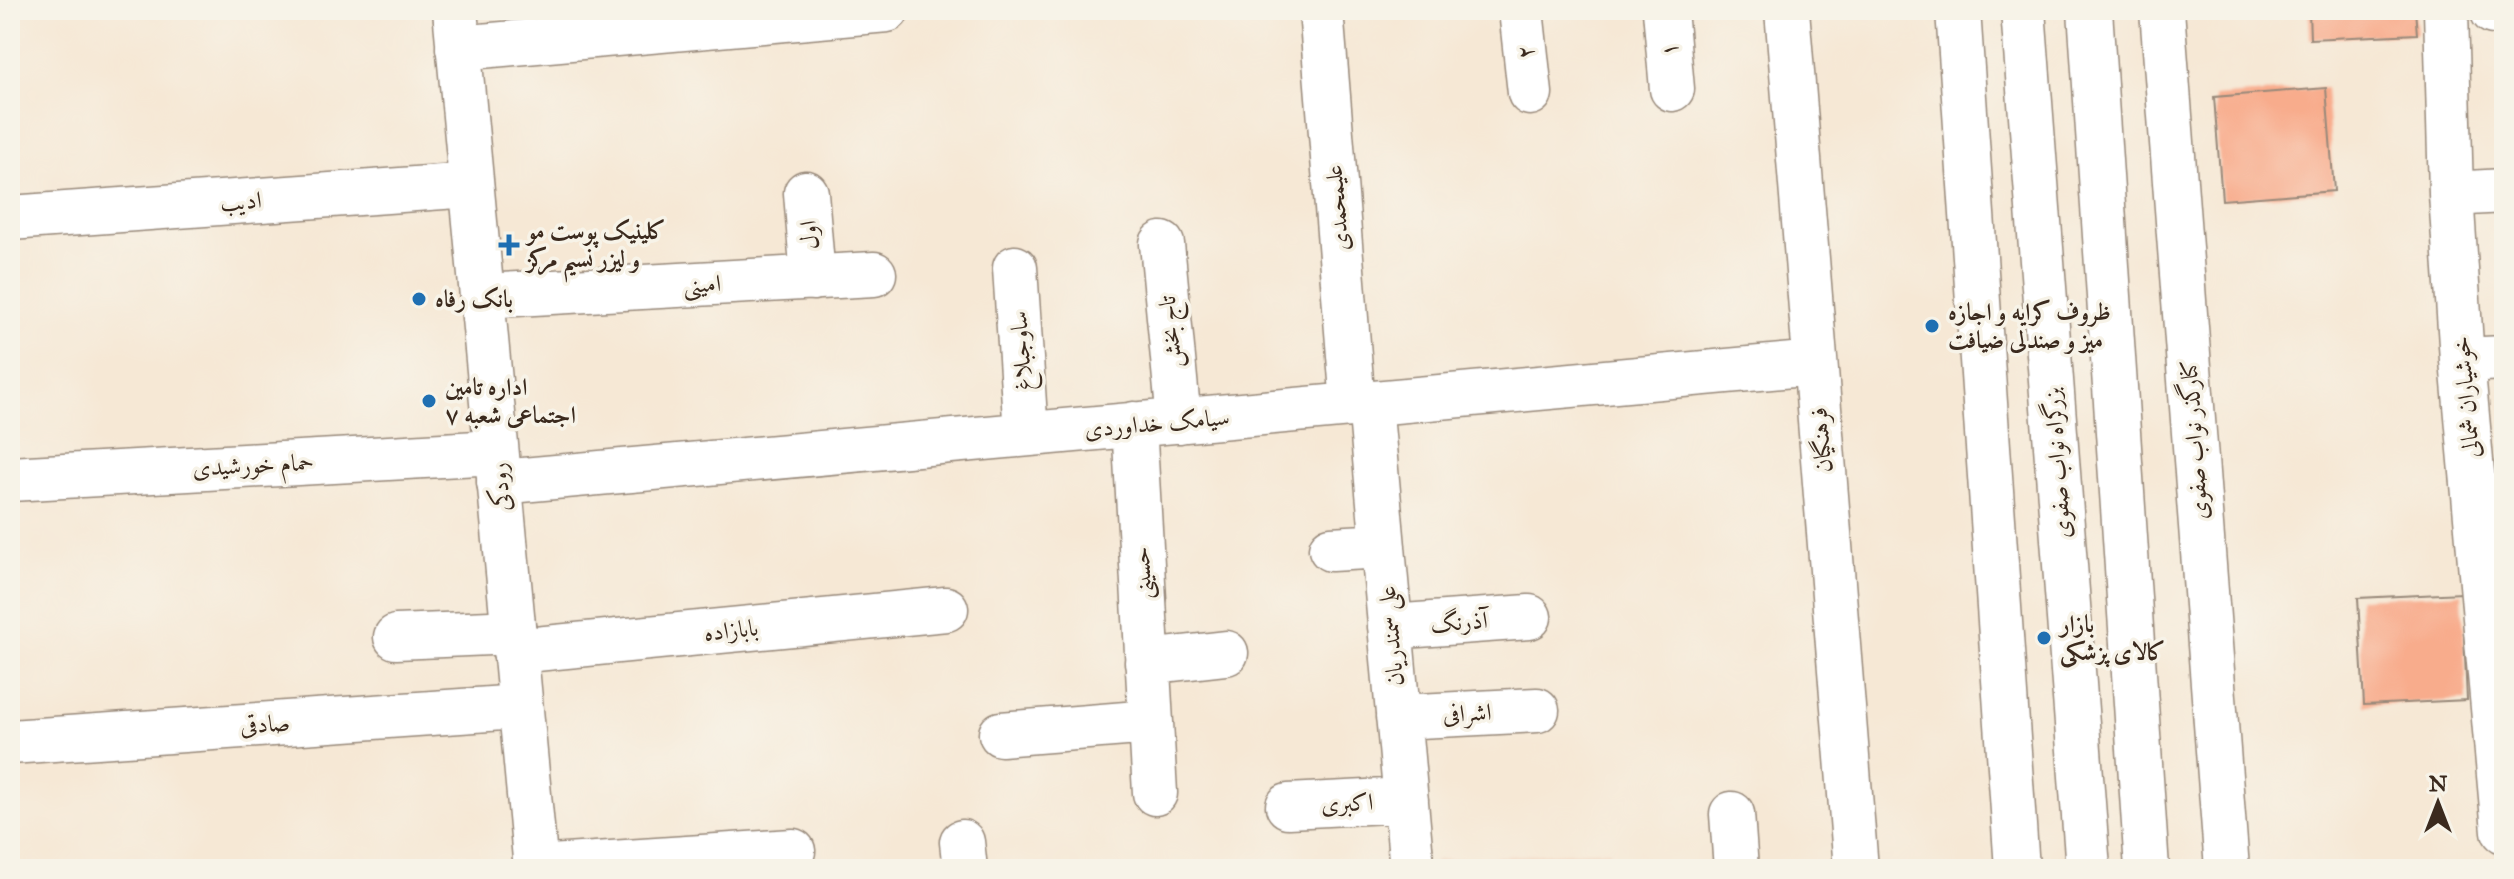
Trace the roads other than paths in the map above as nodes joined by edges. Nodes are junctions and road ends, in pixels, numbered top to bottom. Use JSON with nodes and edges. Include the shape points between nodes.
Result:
{"nodes":[{"id":1,"x":887,"y":10,"type":"edge"},
{"id":2,"x":1321,"y":10,"type":"edge"},
{"id":3,"x":1521,"y":10,"type":"edge"},
{"id":4,"x":1665,"y":10,"type":"edge"},
{"id":5,"x":1787,"y":10,"type":"edge"},
{"id":6,"x":1958,"y":10,"type":"edge"},
{"id":7,"x":2023,"y":10,"type":"edge"},
{"id":8,"x":2090,"y":10,"type":"edge"},
{"id":9,"x":2162,"y":10,"type":"edge"},
{"id":10,"x":2446,"y":10,"type":"edge"},
{"id":11,"x":456,"y":29,"type":"edge"},
{"id":12,"x":1672,"y":89,"type":"dead end"},
{"id":13,"x":1530,"y":93,"type":"dead end"},
{"id":14,"x":471,"y":185,"type":"junction"},
{"id":15,"x":2504,"y":191,"type":"edge"},
{"id":16,"x":806,"y":193,"type":"dead end"},
{"id":17,"x":2451,"y":194,"type":"junction"},
{"id":18,"x":10,"y":218,"type":"edge"},
{"id":19,"x":1162,"y":244,"type":"dead end"},
{"id":20,"x":1015,"y":268,"type":"dead end"},
{"id":21,"x":874,"y":274,"type":"dead end"},
{"id":22,"x":813,"y":278,"type":"junction"},
{"id":23,"x":482,"y":296,"type":"junction"},
{"id":24,"x":2483,"y":359,"type":"edge"},
{"id":25,"x":1815,"y":363,"type":"junction"},
{"id":26,"x":1361,"y":404,"type":"junction"},
{"id":27,"x":1179,"y":421,"type":"junction"},
{"id":28,"x":1134,"y":424,"type":"junction"},
{"id":29,"x":1026,"y":434,"type":"junction"},
{"id":30,"x":498,"y":467,"type":"junction"},
{"id":31,"x":10,"y":479,"type":"edge"},
{"id":32,"x":2491,"y":533,"type":"edge"},
{"id":33,"x":1383,"y":546,"type":"junction"},
{"id":34,"x":1331,"y":549,"type":"dead end"},
{"id":35,"x":946,"y":609,"type":"dead end"},
{"id":36,"x":1529,"y":617,"type":"dead end"},
{"id":37,"x":1390,"y":627,"type":"junction"},
{"id":38,"x":396,"y":637,"type":"dead end"},
{"id":39,"x":514,"y":641,"type":"junction"},
{"id":40,"x":1226,"y":653,"type":"dead end"},
{"id":41,"x":1147,"y":662,"type":"junction"},
{"id":42,"x":520,"y":707,"type":"junction"},
{"id":43,"x":1537,"y":710,"type":"dead end"},
{"id":44,"x":1398,"y":717,"type":"junction"},
{"id":45,"x":2500,"y":719,"type":"edge"},
{"id":46,"x":1151,"y":722,"type":"junction"},
{"id":47,"x":1001,"y":734,"type":"dead end"},
{"id":48,"x":10,"y":742,"type":"edge"},
{"id":49,"x":1155,"y":793,"type":"dead end"},
{"id":50,"x":1406,"y":800,"type":"junction"},
{"id":51,"x":1288,"y":806,"type":"dead end"},
{"id":52,"x":1732,"y":814,"type":"dead end"},
{"id":53,"x":2504,"y":831,"type":"edge"},
{"id":54,"x":793,"y":851,"type":"dead end"},
{"id":55,"x":536,"y":869,"type":"edge"},
{"id":56,"x":1412,"y":869,"type":"edge"},
{"id":57,"x":1736,"y":869,"type":"edge"},
{"id":58,"x":1856,"y":869,"type":"edge"},
{"id":59,"x":2017,"y":869,"type":"edge"},
{"id":60,"x":2088,"y":869,"type":"edge"},
{"id":61,"x":2147,"y":869,"type":"edge"},
{"id":62,"x":2227,"y":869,"type":"edge"}],
"edges":[{"from":1,"to":11,"type":"main road"},
{"from":2,"to":26,"type":"main road","name":"علیمحمدی"},
{"from":3,"to":13,"type":"main road","name":"۲"},
{"from":4,"to":12,"type":"main road","name":"۱"},
{"from":5,"to":25,"type":"main road","name":"فرهنگیان"},
{"from":6,"to":59,"type":"main road"},
{"from":7,"to":60,"type":"main road","name":"بزرگراه نواب صفوی"},
{"from":8,"to":61,"type":"main road"},
{"from":9,"to":62,"type":"main road","name":"کنارگذر نواب صفوی"},
{"from":10,"to":17,"type":"main road","name":"خوشیاران شمالی"},
{"from":11,"to":14,"type":"main road","name":"رودکی"},
{"from":14,"to":18,"type":"main road","name":"ادیب"},
{"from":14,"to":23,"type":"main road","name":"رودکی"},
{"from":15,"to":17,"type":"main road"},
{"from":16,"to":22,"type":"main road","name":"اول"},
{"from":17,"to":24,"type":"main road","name":"خوشیاران شمالی"},
{"from":19,"to":27,"type":"main road","name":"تاج بخش"},
{"from":20,"to":29,"type":"main road","name":"ساوجبلاغ"},
{"from":21,"to":22,"type":"main road","name":"امینی"},
{"from":22,"to":23,"type":"main road","name":"امینی"},
{"from":23,"to":30,"type":"main road","name":"رودکی"},
{"from":24,"to":32,"type":"main road","name":"خوشیاران شمالی"},
{"from":25,"to":26,"type":"main road","name":"سیامک خداوردی"},
{"from":25,"to":58,"type":"main road","name":"فرهنگیان"},
{"from":26,"to":27,"type":"main road","name":"سیامک خداوردی"},
{"from":26,"to":33,"type":"main road","name":"علی سمندریان"},
{"from":27,"to":28,"type":"main road","name":"سیامک خداوردی"},
{"from":28,"to":29,"type":"main road","name":"سیامک خداوردی"},
{"from":28,"to":41,"type":"main road","name":"حسینی"},
{"from":29,"to":30,"type":"main road","name":"سیامک خداوردی"},
{"from":30,"to":31,"type":"main road","name":"حمام خورشیدی"},
{"from":30,"to":39,"type":"main road","name":"رودکی"},
{"from":32,"to":45,"type":"main road","name":"خوشیاران شمالی"},
{"from":33,"to":34,"type":"main road"},
{"from":33,"to":37,"type":"main road","name":"علی سمندریان"},
{"from":35,"to":39,"type":"main road","name":"بابازاده"},
{"from":36,"to":37,"type":"main road","name":"آذرنگ"},
{"from":37,"to":44,"type":"main road","name":"علی سمندریان"},
{"from":38,"to":39,"type":"main road","name":"بابازاده"},
{"from":39,"to":42,"type":"main road","name":"رودکی"},
{"from":40,"to":41,"type":"main road"},
{"from":41,"to":46,"type":"main road","name":"حسینی"},
{"from":42,"to":48,"type":"main road","name":"صادقی"},
{"from":42,"to":55,"type":"main road","name":"رودکی"},
{"from":43,"to":44,"type":"main road","name":"اشرافی"},
{"from":44,"to":50,"type":"main road","name":"علی سمندریان"},
{"from":45,"to":53,"type":"main road","name":"خوشیاران شمالی"},
{"from":46,"to":47,"type":"main road"},
{"from":46,"to":49,"type":"main road","name":"حسینی"},
{"from":50,"to":51,"type":"main road","name":"اکبری"},
{"from":50,"to":56,"type":"main road","name":"علی سمندریان"},
{"from":52,"to":57,"type":"main road"},
{"from":54,"to":55,"type":"main road"}]}
